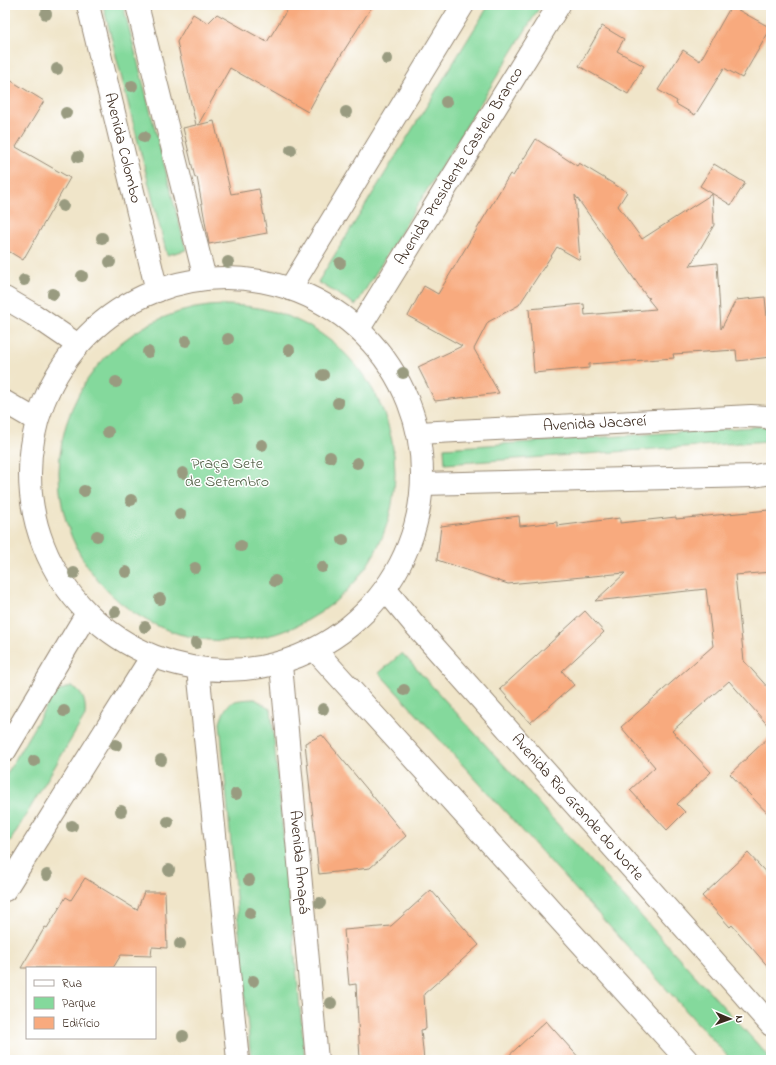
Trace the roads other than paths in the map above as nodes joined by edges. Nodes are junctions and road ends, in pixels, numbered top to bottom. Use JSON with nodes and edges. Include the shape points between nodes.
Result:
{"nodes":[{"id":1,"x":88,"y":5,"type":"edge"},
{"id":2,"x":137,"y":5,"type":"edge"},
{"id":3,"x":463,"y":5,"type":"edge"},
{"id":4,"x":560,"y":5,"type":"edge"},
{"id":5,"x":205,"y":279,"type":"junction"},
{"id":6,"x":290,"y":289,"type":"junction"},
{"id":7,"x":157,"y":291,"type":"junction"},
{"id":8,"x":5,"y":298,"type":"edge"},
{"id":9,"x":360,"y":327,"type":"junction"},
{"id":10,"x":78,"y":346,"type":"junction"},
{"id":11,"x":5,"y":402,"type":"edge"},
{"id":12,"x":771,"y":419,"type":"edge"},
{"id":13,"x":36,"y":420,"type":"junction"},
{"id":14,"x":418,"y":433,"type":"junction"},
{"id":15,"x":771,"y":472,"type":"edge"},
{"id":16,"x":422,"y":484,"type":"junction"},
{"id":17,"x":385,"y":589,"type":"junction"},
{"id":18,"x":87,"y":613,"type":"junction"},
{"id":19,"x":315,"y":650,"type":"junction"},
{"id":20,"x":152,"y":656,"type":"junction"},
{"id":21,"x":280,"y":665,"type":"junction"},
{"id":22,"x":198,"y":669,"type":"junction"},
{"id":23,"x":5,"y":751,"type":"edge"},
{"id":24,"x":5,"y":890,"type":"edge"},
{"id":25,"x":771,"y":1025,"type":"edge"},
{"id":26,"x":238,"y":1060,"type":"edge"},
{"id":27,"x":317,"y":1060,"type":"edge"},
{"id":28,"x":687,"y":1060,"type":"edge"}],
"edges":[{"from":1,"to":7,"type":"main road","name":"Avenida Colombo"},
{"from":2,"to":5,"type":"main road"},
{"from":3,"to":6,"type":"main road"},
{"from":4,"to":9,"type":"main road","name":"Avenida Presidente Castelo Branco"},
{"from":5,"to":6,"type":"main road","via":[[259,280]]},
{"from":5,"to":7,"type":"main road"},
{"from":6,"to":9,"type":"main road","via":[[327,306]]},
{"from":7,"to":10,"type":"main road","via":[[128,305],[101,323]]},
{"from":8,"to":10,"type":"main road"},
{"from":9,"to":14,"type":"main road","via":[[398,379],[410,405]]},
{"from":10,"to":13,"type":"main road","via":[[41,403]]},
{"from":11,"to":13,"type":"main road"},
{"from":12,"to":14,"type":"main road","name":"Avenida Jacareí","via":[[751,416]]},
{"from":13,"to":18,"type":"main road","via":[[31,489],[37,524],[48,556],[65,586]]},
{"from":14,"to":16,"type":"main road","via":[[422,458]]},
{"from":15,"to":16,"type":"main road","via":[[754,476]]},
{"from":16,"to":17,"type":"main road","via":[[416,521],[407,549]]},
{"from":17,"to":19,"type":"main road","via":[[365,613],[342,633]]},
{"from":17,"to":25,"type":"main road","name":"Avenida Rio Grande do Norte"},
{"from":18,"to":20,"type":"main road","via":[[128,644]]},
{"from":18,"to":23,"type":"main road"},
{"from":19,"to":21,"type":"main road"},
{"from":19,"to":28,"type":"main road"},
{"from":20,"to":22,"type":"main road"},
{"from":20,"to":24,"type":"main road"},
{"from":21,"to":22,"type":"main road","via":[[230,671]]},
{"from":21,"to":27,"type":"main road","name":"Avenida Amapá"},
{"from":22,"to":26,"type":"main road"}]}
